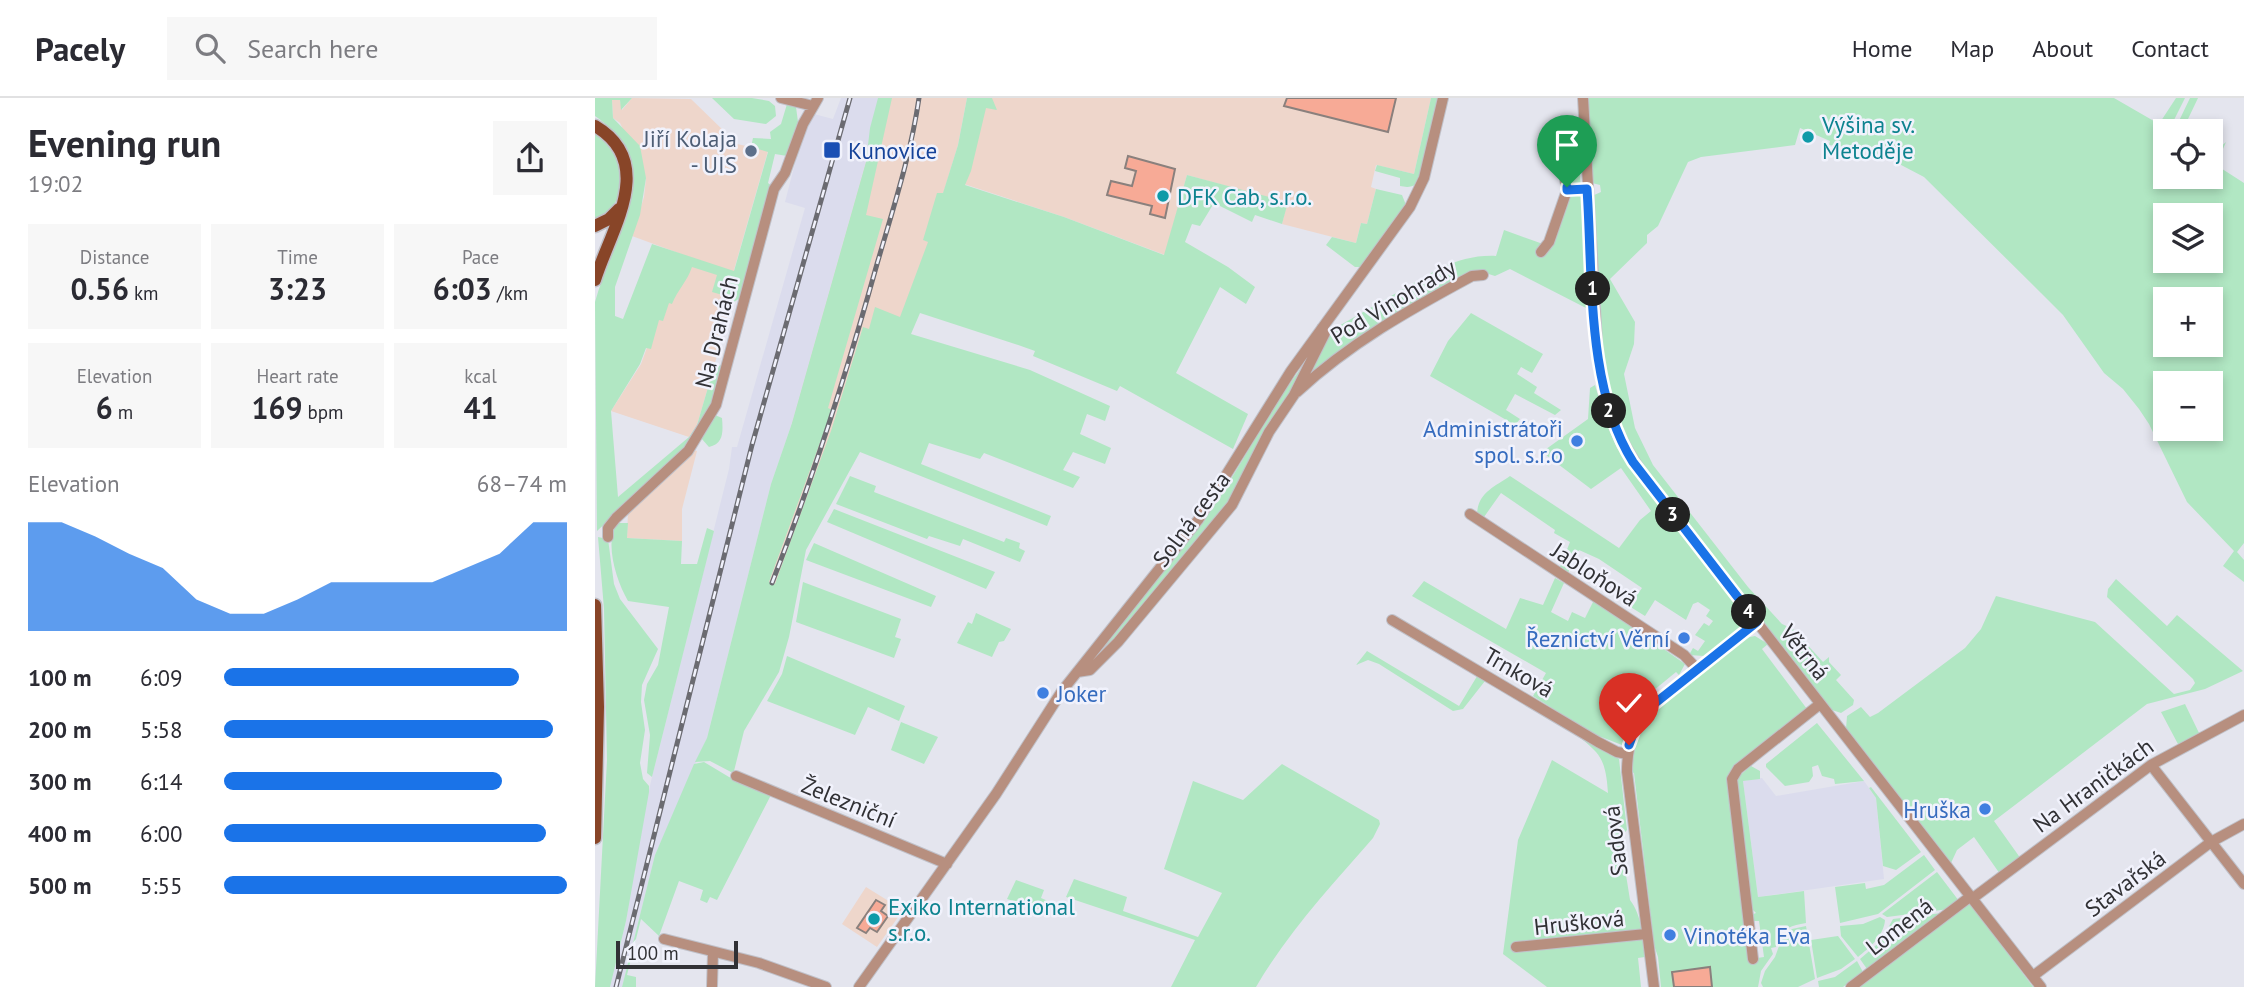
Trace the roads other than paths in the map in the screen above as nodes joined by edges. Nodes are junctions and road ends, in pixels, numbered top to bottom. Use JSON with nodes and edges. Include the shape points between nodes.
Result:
{"nodes":[{"id":1,"x":781,"y":98,"type":"edge"},
{"id":2,"x":1443,"y":98,"type":"edge"},
{"id":3,"x":1583,"y":98,"type":"edge"},
{"id":4,"x":815,"y":102,"type":"edge"},
{"id":5,"x":1575,"y":125,"type":"dead end"},
{"id":6,"x":595,"y":126,"type":"edge"},
{"id":7,"x":1587,"y":189,"type":"junction"},
{"id":8,"x":1567,"y":190,"type":"junction"},
{"id":9,"x":624,"y":204,"type":"junction"},
{"id":10,"x":595,"y":226,"type":"edge"},
{"id":11,"x":1541,"y":251,"type":"dead end"},
{"id":12,"x":1483,"y":275,"type":"dead end"},
{"id":13,"x":595,"y":280,"type":"edge"},
{"id":14,"x":1322,"y":328,"type":"junction"},
{"id":15,"x":1294,"y":394,"type":"junction"},
{"id":16,"x":1470,"y":514,"type":"dead end"},
{"id":17,"x":608,"y":537,"type":"dead end"},
{"id":18,"x":595,"y":605,"type":"edge"},
{"id":19,"x":1392,"y":620,"type":"dead end"},
{"id":20,"x":1757,"y":622,"type":"junction"},
{"id":21,"x":1697,"y":669,"type":"junction"},
{"id":22,"x":1077,"y":672,"type":"junction"},
{"id":23,"x":1820,"y":704,"type":"junction"},
{"id":24,"x":2244,"y":715,"type":"edge"},
{"id":25,"x":1627,"y":754,"type":"junction"},
{"id":26,"x":2151,"y":765,"type":"junction"},
{"id":27,"x":736,"y":776,"type":"dead end"},
{"id":28,"x":2244,"y":824,"type":"edge"},
{"id":29,"x":595,"y":838,"type":"edge"},
{"id":30,"x":2211,"y":842,"type":"junction"},
{"id":31,"x":947,"y":864,"type":"junction"},
{"id":32,"x":2244,"y":884,"type":"edge"},
{"id":33,"x":1972,"y":897,"type":"junction"},
{"id":34,"x":1646,"y":934,"type":"junction"},
{"id":35,"x":664,"y":939,"type":"dead end"},
{"id":36,"x":1516,"y":947,"type":"dead end"},
{"id":37,"x":713,"y":952,"type":"junction"},
{"id":38,"x":1753,"y":959,"type":"dead end"},
{"id":39,"x":2033,"y":976,"type":"junction"},
{"id":40,"x":712,"y":987,"type":"edge"},
{"id":41,"x":826,"y":987,"type":"edge"},
{"id":42,"x":859,"y":987,"type":"edge"},
{"id":43,"x":1654,"y":987,"type":"edge"},
{"id":44,"x":1851,"y":987,"type":"edge"},
{"id":45,"x":2041,"y":987,"type":"edge"}],
"edges":[{"from":1,"to":4,"type":"street","name":"Na Drahách"},
{"from":2,"to":14,"type":"street","name":"Solná cesta","via":[[1418,192]]},
{"from":3,"to":7,"type":"street","name":"Větrná"},
{"from":4,"to":17,"type":"street","name":"Na Drahách","via":[[774,189],[716,405],[688,451],[616,517]]},
{"from":5,"to":8,"type":"street"},
{"from":6,"to":9,"type":"main road","via":[[614,141],[624,161]]},
{"from":7,"to":8,"type":"street"},
{"from":7,"to":20,"type":"street","name":"Větrná","via":[[1598,360],[1614,424],[1633,462]]},
{"from":8,"to":11,"type":"street","via":[[1549,242]]},
{"from":9,"to":10,"type":"main road"},
{"from":9,"to":13,"type":"main road"},
{"from":12,"to":15,"type":"street","name":"Pod Vinohrady","via":[[1472,276],[1388,322],[1329,362]]},
{"from":14,"to":15,"type":"street","name":"Solná cesta","via":[[1325,338]]},
{"from":14,"to":22,"type":"street","name":"Solná cesta","via":[[1198,520]]},
{"from":15,"to":22,"type":"street","name":"Solná cesta","via":[[1232,505],[1118,642],[1090,670]]},
{"from":16,"to":21,"type":"street","name":"Jabloňová","via":[[1684,655]]},
{"from":18,"to":29,"type":"main road"},
{"from":19,"to":25,"type":"street","name":"Trnková","via":[[1598,742]]},
{"from":20,"to":21,"type":"street","name":"Sadová"},
{"from":20,"to":23,"type":"street","name":"Větrná"},
{"from":21,"to":25,"type":"street","name":"Sadová","via":[[1645,712]]},
{"from":22,"to":31,"type":"street","name":"Solná cesta"},
{"from":23,"to":33,"type":"street","name":"Větrná"},
{"from":23,"to":38,"type":"street","via":[[1738,769],[1732,779]]},
{"from":24,"to":26,"type":"street","name":"Na Hraničkách"},
{"from":25,"to":34,"type":"street","name":"Sadová"},
{"from":26,"to":30,"type":"street"},
{"from":26,"to":33,"type":"street","name":"Na Hraničkách"},
{"from":27,"to":31,"type":"street","name":"Železniční"},
{"from":28,"to":30,"type":"street","name":"Stavařská"},
{"from":30,"to":32,"type":"street"},
{"from":30,"to":39,"type":"street","name":"Stavařská"},
{"from":31,"to":42,"type":"street","name":"Solná cesta"},
{"from":33,"to":39,"type":"street","name":"Větrná"},
{"from":33,"to":44,"type":"street","name":"Lomená"},
{"from":34,"to":36,"type":"street","name":"Hrušková"},
{"from":34,"to":43,"type":"street","name":"Sadová"},
{"from":35,"to":37,"type":"street"},
{"from":37,"to":40,"type":"street"},
{"from":37,"to":41,"type":"street"},
{"from":39,"to":45,"type":"street","name":"Větrná"}]}
